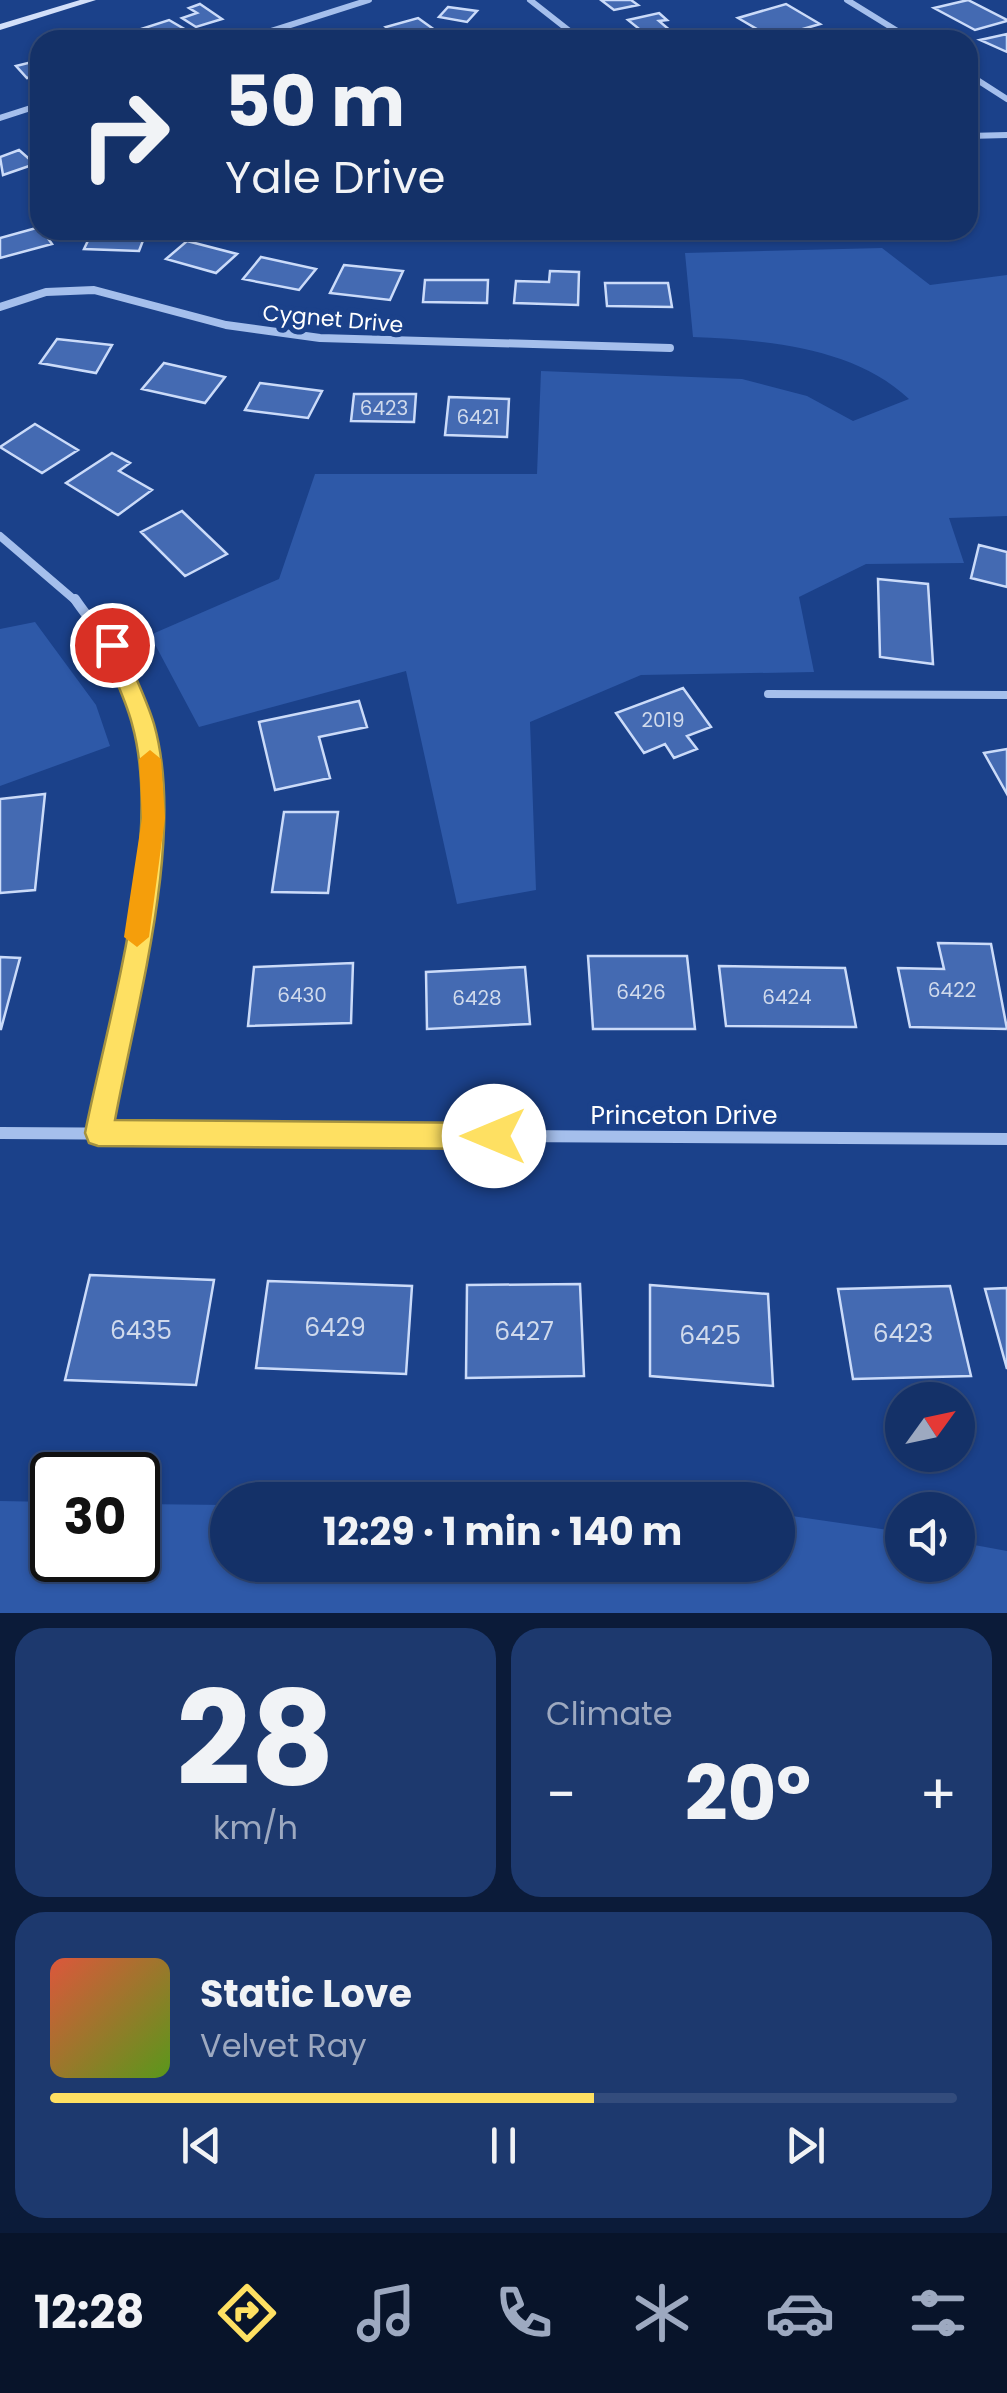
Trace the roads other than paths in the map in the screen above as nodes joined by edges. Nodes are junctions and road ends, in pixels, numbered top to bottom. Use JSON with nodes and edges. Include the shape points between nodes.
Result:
{"nodes":[{"id":1,"x":91,"y":0,"type":"edge"},
{"id":2,"x":369,"y":0,"type":"edge"},
{"id":3,"x":530,"y":0,"type":"edge"},
{"id":4,"x":847,"y":0,"type":"edge"},
{"id":5,"x":2,"y":25,"type":"edge"},
{"id":6,"x":274,"y":30,"type":"edge"},
{"id":7,"x":568,"y":30,"type":"edge"},
{"id":8,"x":896,"y":30,"type":"edge"},
{"id":9,"x":978,"y":80,"type":"edge"},
{"id":10,"x":1007,"y":98,"type":"edge"},
{"id":11,"x":30,"y":109,"type":"edge"},
{"id":12,"x":0,"y":118,"type":"edge"},
{"id":13,"x":1007,"y":135,"type":"edge"},
{"id":14,"x":978,"y":136,"type":"edge"},
{"id":15,"x":0,"y":307,"type":"edge"},
{"id":16,"x":670,"y":348,"type":"dead end"},
{"id":17,"x":0,"y":536,"type":"edge"},
{"id":18,"x":768,"y":694,"type":"dead end"},
{"id":19,"x":1007,"y":695,"type":"edge"},
{"id":20,"x":0,"y":1133,"type":"edge"},
{"id":21,"x":98,"y":1133,"type":"junction"},
{"id":22,"x":1007,"y":1139,"type":"edge"}],
"edges":[{"from":1,"to":5,"type":"street"},
{"from":2,"to":6,"type":"street"},
{"from":3,"to":7,"type":"street"},
{"from":4,"to":8,"type":"street"},
{"from":9,"to":10,"type":"street"},
{"from":11,"to":12,"type":"street"},
{"from":13,"to":14,"type":"street"},
{"from":15,"to":16,"type":"street","name":"Cygnet Drive","via":[[46,292],[94,290],[226,324],[320,338]]},
{"from":17,"to":21,"type":"street","via":[[54,576],[112,645],[144,726],[152,772],[144,896]]},
{"from":18,"to":19,"type":"lane"},
{"from":20,"to":21,"type":"street","name":"Princeton Drive"},
{"from":21,"to":22,"type":"street","name":"Princeton Drive"}]}
